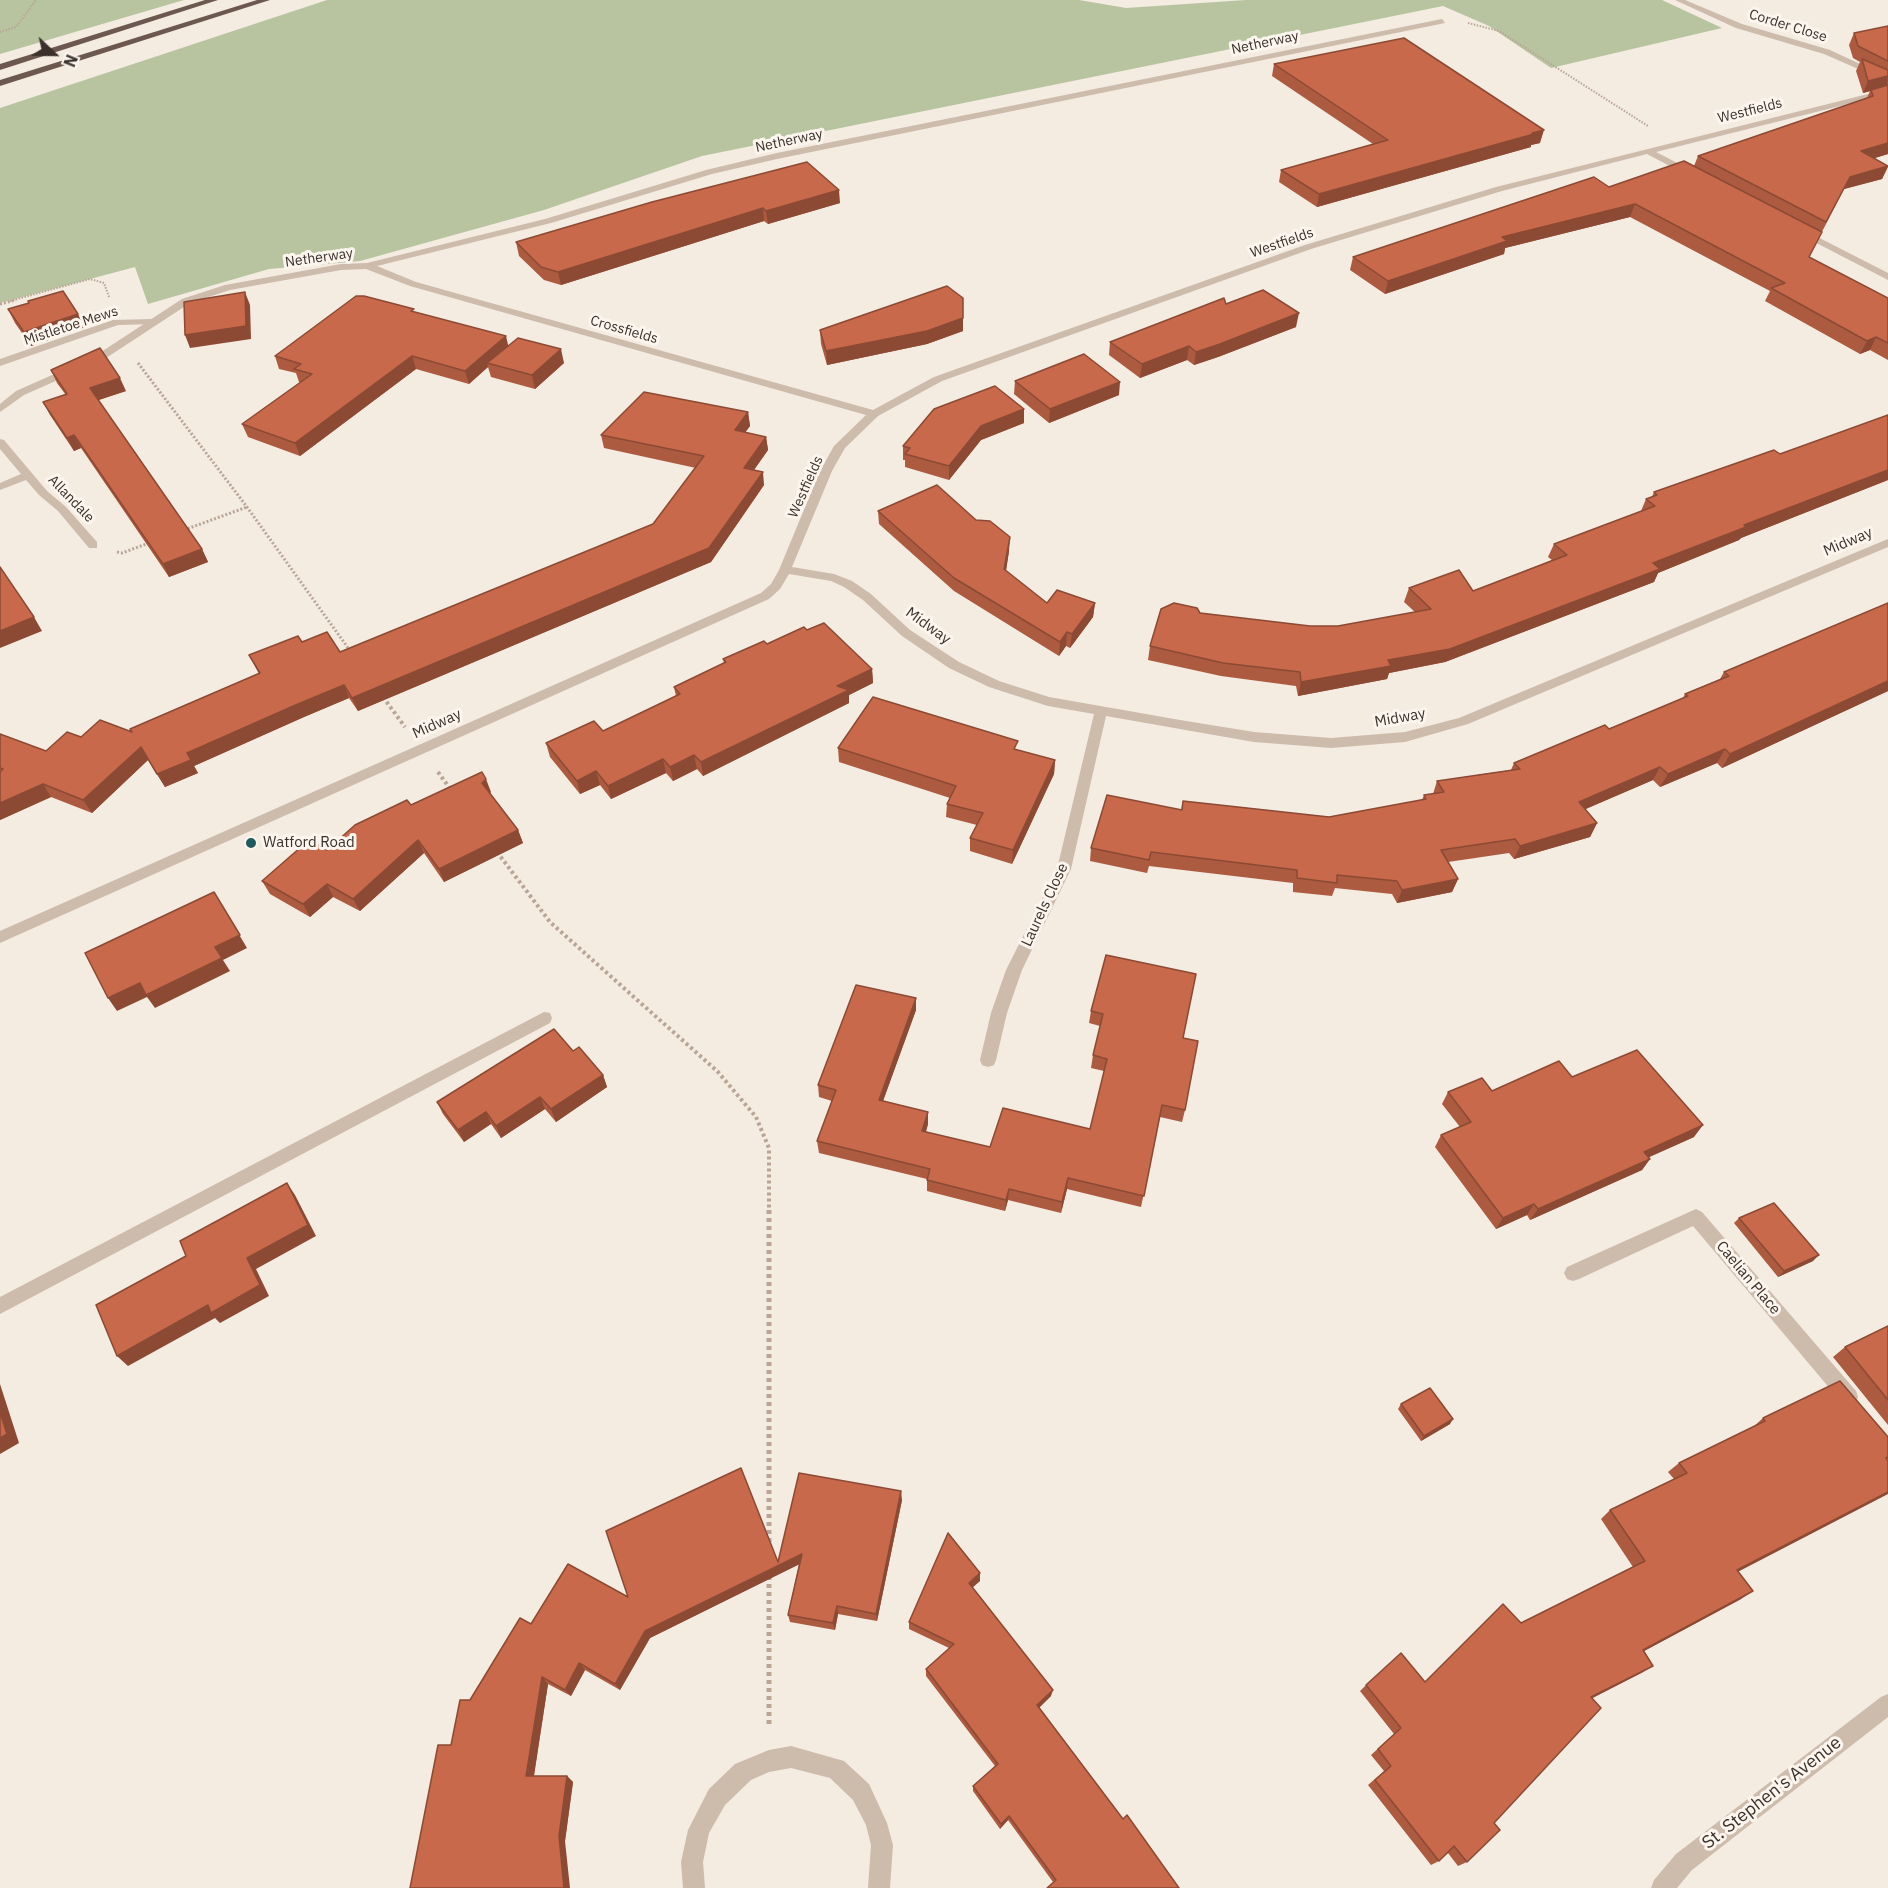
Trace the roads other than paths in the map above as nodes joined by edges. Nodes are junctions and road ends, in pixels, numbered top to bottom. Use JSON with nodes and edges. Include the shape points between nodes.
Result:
{"nodes":[{"id":1,"x":214,"y":0,"type":"edge"},
{"id":2,"x":266,"y":0,"type":"edge"},
{"id":3,"x":1679,"y":0,"type":"edge"},
{"id":4,"x":1442,"y":21,"type":"road end"},
{"id":5,"x":0,"y":67,"type":"edge"},
{"id":6,"x":1888,"y":80,"type":"edge"},
{"id":7,"x":0,"y":83,"type":"edge"},
{"id":8,"x":1888,"y":91,"type":"edge"},
{"id":9,"x":1647,"y":151,"type":"junction"},
{"id":10,"x":1700,"y":178,"type":"edge"},
{"id":11,"x":1794,"y":227,"type":"edge"},
{"id":12,"x":367,"y":266,"type":"junction"},
{"id":13,"x":1888,"y":277,"type":"edge"},
{"id":14,"x":152,"y":322,"type":"junction"},
{"id":15,"x":0,"y":363,"type":"edge"},
{"id":16,"x":0,"y":409,"type":"edge"},
{"id":17,"x":874,"y":414,"type":"junction"},
{"id":18,"x":0,"y":442,"type":"edge"},
{"id":19,"x":27,"y":475,"type":"junction"},
{"id":20,"x":0,"y":487,"type":"edge"},
{"id":21,"x":1888,"y":543,"type":"edge"},
{"id":22,"x":93,"y":545,"type":"road end"},
{"id":23,"x":785,"y":570,"type":"junction"},
{"id":24,"x":1101,"y":711,"type":"junction"},
{"id":25,"x":0,"y":937,"type":"edge"},
{"id":26,"x":544,"y":1018,"type":"dead end"},
{"id":27,"x":988,"y":1060,"type":"dead end"},
{"id":28,"x":1573,"y":1273,"type":"dead end"},
{"id":29,"x":0,"y":1306,"type":"edge"},
{"id":30,"x":1857,"y":1407,"type":"edge"},
{"id":31,"x":1888,"y":1704,"type":"edge"},
{"id":32,"x":694,"y":1888,"type":"edge"},
{"id":33,"x":879,"y":1888,"type":"edge"},
{"id":34,"x":1662,"y":1888,"type":"edge"}],
"edges":[{"from":1,"to":5,"type":"highway"},
{"from":2,"to":7,"type":"highway"},
{"from":3,"to":6,"type":"street","name":"Corder Close","via":[[1739,26],[1827,52]]},
{"from":4,"to":12,"type":"street","name":"Netherway","via":[[777,156],[709,172],[525,227]]},
{"from":8,"to":9,"type":"street","name":"Westfields"},
{"from":9,"to":10,"type":"street"},
{"from":9,"to":17,"type":"street","name":"Westfields","via":[[1499,189],[1308,247],[938,379]]},
{"from":11,"to":13,"type":"street"},
{"from":12,"to":14,"type":"street","name":"Netherway","via":[[228,286],[186,301]]},
{"from":12,"to":17,"type":"street","name":"Crossfields","via":[[413,284]]},
{"from":14,"to":15,"type":"street","name":"Mistletoe Mews","via":[[117,322]]},
{"from":14,"to":16,"type":"street","via":[[77,369],[20,393]]},
{"from":17,"to":23,"type":"street","name":"Westfields","via":[[840,446]]},
{"from":18,"to":19,"type":"street","name":"Allandale"},
{"from":19,"to":20,"type":"street","name":"Allandale"},
{"from":19,"to":22,"type":"street","name":"Allandale"},
{"from":21,"to":24,"type":"street","name":"Midway","via":[[1463,721],[1405,737],[1331,743],[1254,737]]},
{"from":23,"to":24,"type":"street","name":"Midway","via":[[848,584],[906,633],[954,665],[994,684],[1048,701]]},
{"from":23,"to":25,"type":"street","name":"Midway","via":[[776,586],[750,604]]},
{"from":24,"to":27,"type":"street","name":"Laurels Close","via":[[1064,869],[1014,970]]},
{"from":26,"to":29,"type":"street"},
{"from":28,"to":30,"type":"street","name":"Caelian Place","via":[[1696,1217]]},
{"from":31,"to":34,"type":"street","name":"St. Stephen's Avenue","via":[[1684,1862]]},
{"from":32,"to":33,"type":"street","via":[[692,1862],[699,1830],[717,1797],[743,1772],[791,1756],[836,1769],[861,1792],[882,1845]]}]}
